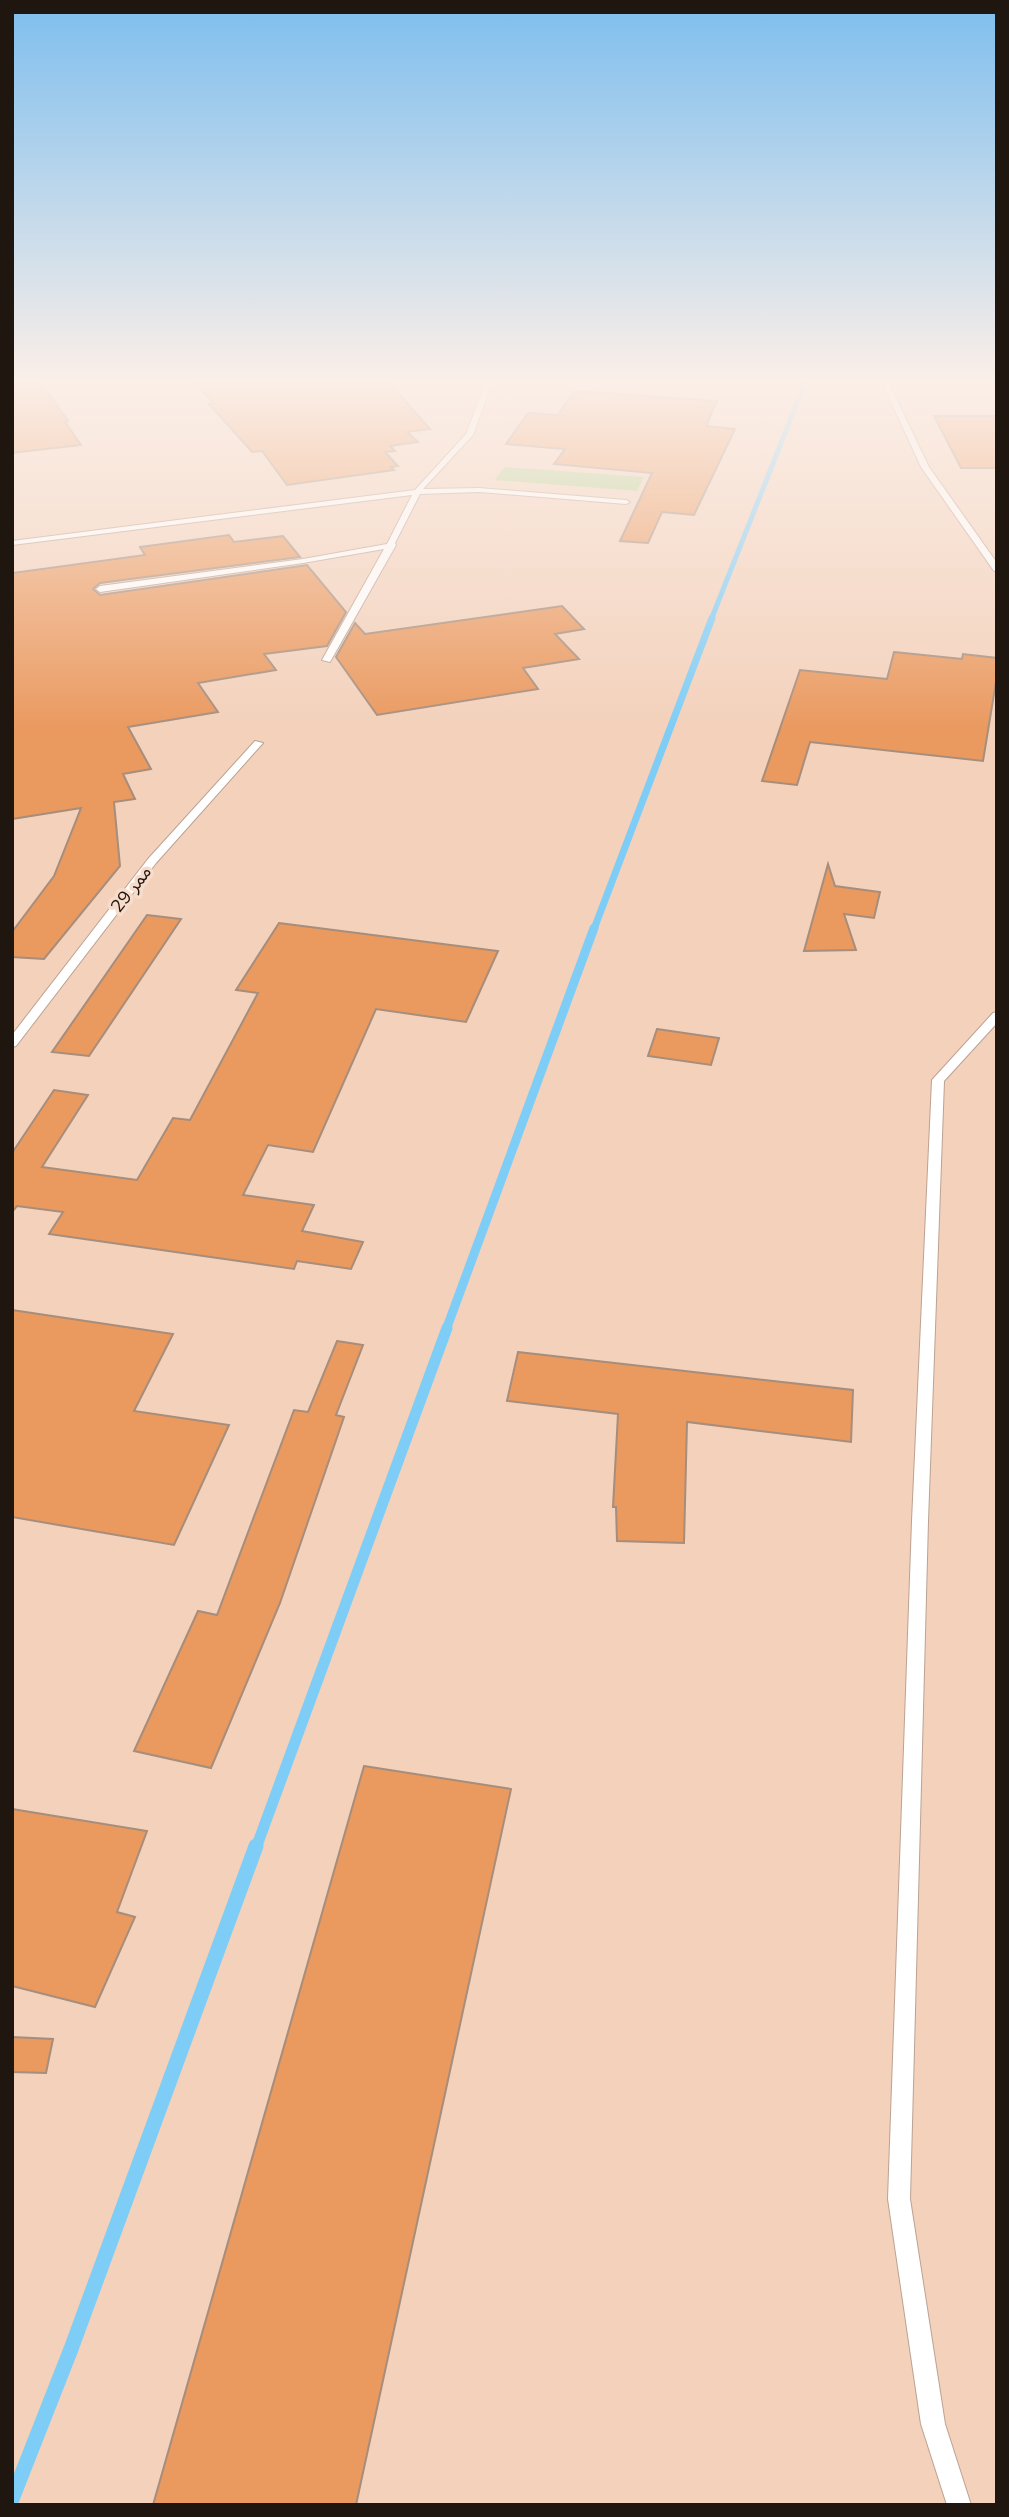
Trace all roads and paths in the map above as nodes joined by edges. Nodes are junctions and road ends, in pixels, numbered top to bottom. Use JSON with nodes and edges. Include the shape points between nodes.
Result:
{"nodes":[{"id":1,"x":374,"y":497,"type":"edge"},
{"id":2,"x":414,"y":497,"type":"edge"},
{"id":3,"x":570,"y":497,"type":"edge"},
{"id":4,"x":947,"y":497,"type":"edge"},
{"id":5,"x":626,"y":502,"type":"dead end"},
{"id":6,"x":12,"y":543,"type":"edge"},
{"id":7,"x":392,"y":545,"type":"junction"},
{"id":8,"x":997,"y":569,"type":"edge"},
{"id":9,"x":100,"y":589,"type":"dead end"},
{"id":10,"x":327,"y":660,"type":"dead end"},
{"id":11,"x":258,"y":743,"type":"dead end"},
{"id":12,"x":997,"y":1016,"type":"edge"},
{"id":13,"x":12,"y":1043,"type":"edge"},
{"id":14,"x":959,"y":2505,"type":"edge"}],
"edges":[{"from":1,"to":6,"type":"lane"},
{"from":2,"to":7,"type":"lane"},
{"from":3,"to":5,"type":"lane"},
{"from":4,"to":8,"type":"lane"},
{"from":7,"to":9,"type":"lane"},
{"from":7,"to":10,"type":"lane"},
{"from":11,"to":13,"type":"lane","name":"ممر 29","via":[[152,861]]},
{"from":12,"to":14,"type":"lane","via":[[937,1080],[899,2199],[933,2424]]}]}
